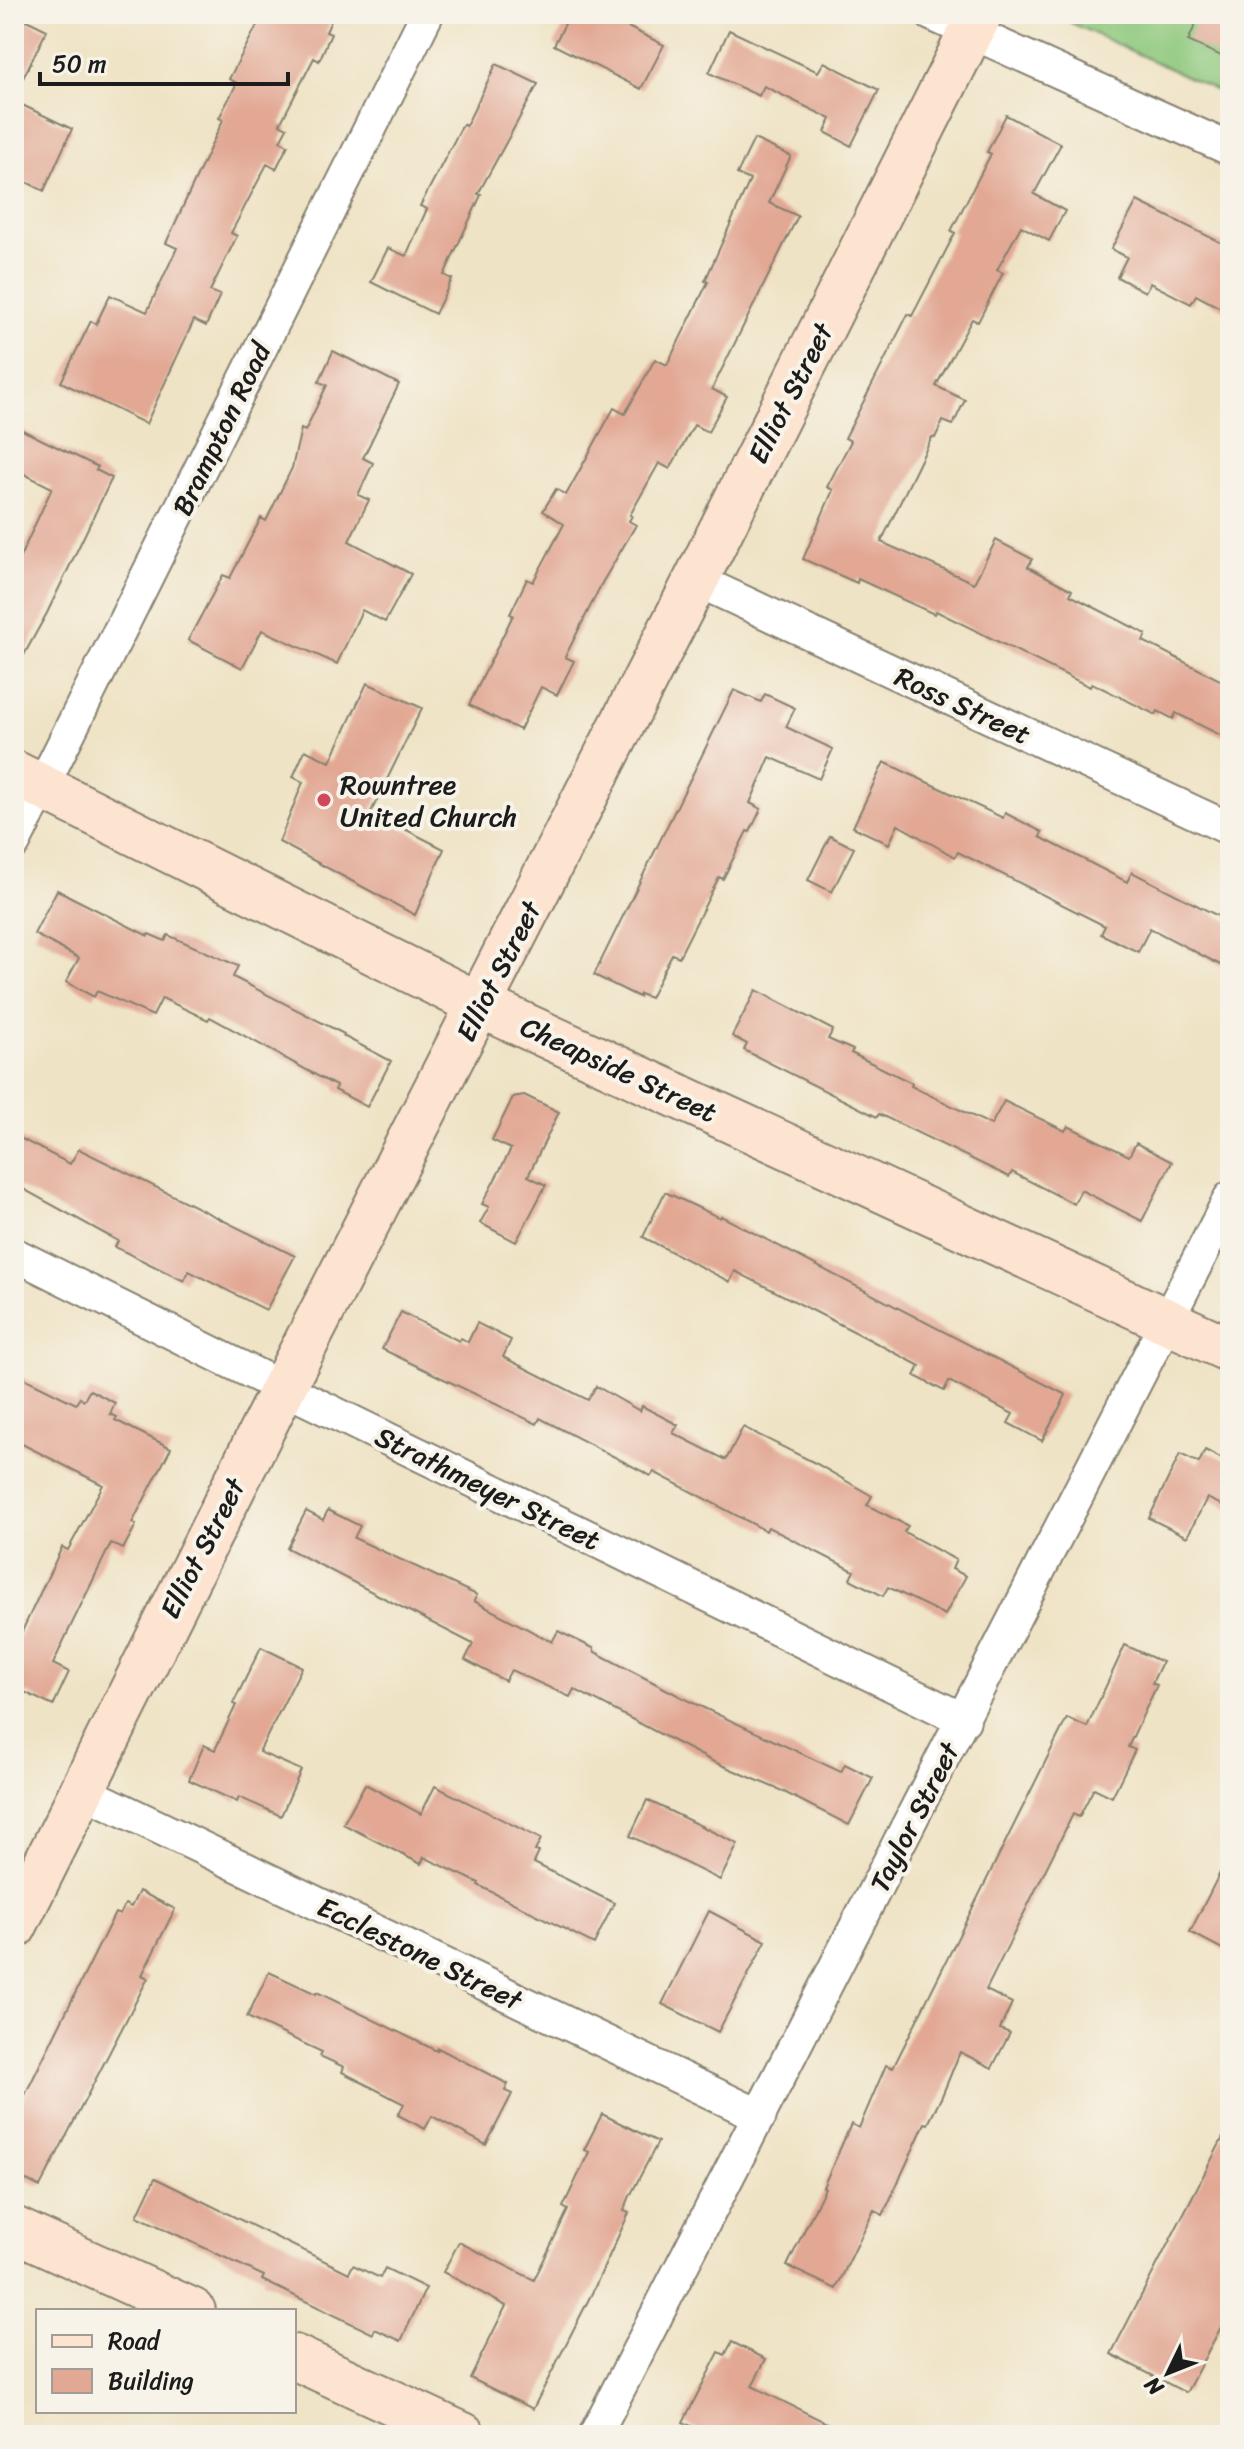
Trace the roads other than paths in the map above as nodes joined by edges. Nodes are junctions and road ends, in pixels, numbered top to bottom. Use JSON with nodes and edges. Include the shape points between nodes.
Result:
{"nodes":[{"id":1,"x":427,"y":14,"type":"edge"},
{"id":2,"x":931,"y":14,"type":"edge"},
{"id":3,"x":975,"y":23,"type":"edge"},
{"id":4,"x":1230,"y":149,"type":"edge"},
{"id":5,"x":696,"y":580,"type":"junction"},
{"id":6,"x":29,"y":780,"type":"edge"},
{"id":7,"x":1230,"y":829,"type":"edge"},
{"id":8,"x":14,"y":843,"type":"edge"},
{"id":9,"x":480,"y":1005,"type":"junction"},
{"id":10,"x":1230,"y":1198,"type":"edge"},
{"id":11,"x":14,"y":1254,"type":"edge"},
{"id":12,"x":1167,"y":1322,"type":"junction"},
{"id":13,"x":1230,"y":1350,"type":"edge"},
{"id":14,"x":283,"y":1388,"type":"junction"},
{"id":15,"x":964,"y":1720,"type":"junction"},
{"id":16,"x":81,"y":1790,"type":"junction"},
{"id":17,"x":14,"y":1927,"type":"edge"},
{"id":18,"x":760,"y":2116,"type":"junction"},
{"id":19,"x":14,"y":2229,"type":"edge"},
{"id":20,"x":189,"y":2309,"type":"edge"},
{"id":21,"x":296,"y":2358,"type":"edge"},
{"id":22,"x":463,"y":2435,"type":"edge"},
{"id":23,"x":595,"y":2435,"type":"edge"}],
"edges":[{"from":1,"to":6,"type":"street","name":"Brampton Road"},
{"from":2,"to":3,"type":"street"},
{"from":3,"to":4,"type":"street"},
{"from":3,"to":5,"type":"street","name":"Elliot Street"},
{"from":5,"to":7,"type":"street","name":"Ross Street"},
{"from":5,"to":9,"type":"street","name":"Elliot Street"},
{"from":6,"to":8,"type":"street","name":"Brampton Road"},
{"from":6,"to":9,"type":"street","name":"Cheapside Street"},
{"from":9,"to":12,"type":"street","name":"Cheapside Street"},
{"from":9,"to":14,"type":"street","name":"Elliot Street"},
{"from":10,"to":12,"type":"street","name":"Taylor Street"},
{"from":11,"to":14,"type":"street","name":"Strathmeyer Street"},
{"from":12,"to":13,"type":"street","name":"Cheapside Street"},
{"from":12,"to":15,"type":"street","name":"Taylor Street"},
{"from":14,"to":15,"type":"street","name":"Strathmeyer Street"},
{"from":14,"to":16,"type":"street","name":"Elliot Street"},
{"from":15,"to":18,"type":"street","name":"Taylor Street"},
{"from":16,"to":17,"type":"street","name":"Elliot Street"},
{"from":16,"to":18,"type":"street","name":"Ecclestone Street"},
{"from":18,"to":23,"type":"street","name":"Taylor Street"},
{"from":19,"to":20,"type":"street"},
{"from":21,"to":22,"type":"street"}]}
